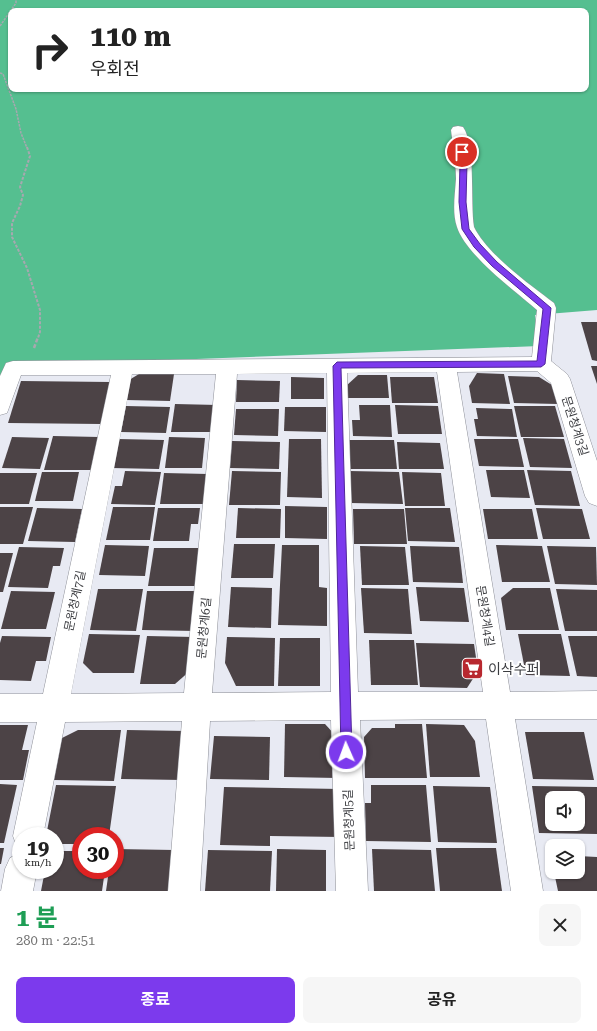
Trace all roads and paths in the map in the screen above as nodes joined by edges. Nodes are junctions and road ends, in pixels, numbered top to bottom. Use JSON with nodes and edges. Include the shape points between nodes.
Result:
{"nodes":[{"id":1,"x":8,"y":14,"type":"edge"},
{"id":2,"x":0,"y":26,"type":"edge"},
{"id":3,"x":0,"y":73,"type":"edge"},
{"id":4,"x":8,"y":88,"type":"edge"},
{"id":5,"x":9,"y":92,"type":"edge"},
{"id":6,"x":458,"y":130,"type":"dead end"},
{"id":7,"x":541,"y":364,"type":"junction"},
{"id":8,"x":446,"y":365,"type":"junction"},
{"id":9,"x":228,"y":366,"type":"junction"},
{"id":10,"x":337,"y":366,"type":"junction"},
{"id":11,"x":123,"y":367,"type":"junction"},
{"id":12,"x":13,"y":368,"type":"junction"},
{"id":13,"x":0,"y":407,"type":"edge"},
{"id":14,"x":597,"y":496,"type":"edge"},
{"id":15,"x":597,"y":705,"type":"edge"},
{"id":16,"x":345,"y":706,"type":"junction"},
{"id":17,"x":498,"y":706,"type":"junction"},
{"id":18,"x":197,"y":707,"type":"junction"},
{"id":19,"x":0,"y":708,"type":"edge"},
{"id":20,"x":53,"y":708,"type":"junction"},
{"id":21,"x":30,"y":827,"type":"edge"},
{"id":22,"x":19,"y":879,"type":"edge"},
{"id":23,"x":17,"y":891,"type":"edge"},
{"id":24,"x":184,"y":891,"type":"edge"},
{"id":25,"x":352,"y":891,"type":"edge"},
{"id":26,"x":527,"y":891,"type":"edge"}],
"edges":[{"from":1,"to":2,"type":"path"},
{"from":3,"to":4,"type":"path","via":[[3,74]]},
{"from":5,"to":12,"type":"path","via":[[30,156],[20,186],[23,195],[12,223],[12,237],[40,310],[40,332],[34,350]]},
{"from":6,"to":7,"type":"street","via":[[464,163],[465,229],[495,264],[547,308]]},
{"from":7,"to":8,"type":"street"},
{"from":7,"to":14,"type":"street","name":"문원청계3길","via":[[560,379]]},
{"from":8,"to":10,"type":"street"},
{"from":8,"to":17,"type":"street","name":"문원청계4길"},
{"from":9,"to":10,"type":"street"},
{"from":9,"to":11,"type":"street"},
{"from":9,"to":18,"type":"street","name":"문원청계6길"},
{"from":10,"to":16,"type":"street","name":"문원청계5길"},
{"from":11,"to":12,"type":"street"},
{"from":11,"to":20,"type":"street","name":"문원청계7길"},
{"from":12,"to":13,"type":"street"},
{"from":15,"to":17,"type":"street"},
{"from":16,"to":17,"type":"street"},
{"from":16,"to":18,"type":"street"},
{"from":16,"to":25,"type":"street","name":"문원청계5길"},
{"from":17,"to":26,"type":"street","name":"문원청계4길"},
{"from":18,"to":20,"type":"street"},
{"from":18,"to":24,"type":"street","name":"문원청계6길"},
{"from":19,"to":20,"type":"street"},
{"from":20,"to":21,"type":"street","name":"문원청계7길"},
{"from":22,"to":23,"type":"street"}]}
